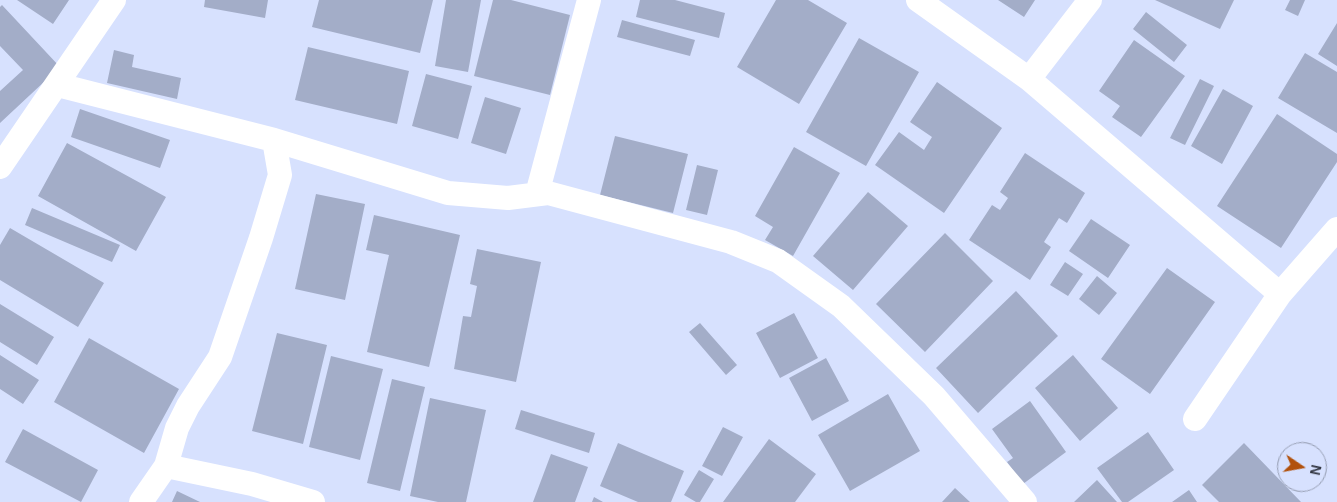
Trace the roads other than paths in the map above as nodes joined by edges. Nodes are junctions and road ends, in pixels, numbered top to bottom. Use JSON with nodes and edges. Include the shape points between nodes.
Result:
{"nodes":[{"id":1,"x":114,"y":0,"type":"edge"},
{"id":2,"x":589,"y":0,"type":"edge"},
{"id":3,"x":918,"y":0,"type":"edge"},
{"id":4,"x":1090,"y":0,"type":"edge"},
{"id":5,"x":1029,"y":79,"type":"junction"},
{"id":6,"x":58,"y":85,"type":"junction"},
{"id":7,"x":274,"y":140,"type":"junction"},
{"id":8,"x":0,"y":167,"type":"edge"},
{"id":9,"x":537,"y":194,"type":"junction"},
{"id":10,"x":1337,"y":229,"type":"edge"},
{"id":11,"x":1280,"y":294,"type":"junction"},
{"id":12,"x":1195,"y":419,"type":"dead end"},
{"id":13,"x":166,"y":466,"type":"junction"},
{"id":14,"x":141,"y":502,"type":"edge"},
{"id":15,"x":313,"y":502,"type":"edge"},
{"id":16,"x":1024,"y":502,"type":"edge"}],
"edges":[{"from":1,"to":6,"type":"street"},
{"from":2,"to":9,"type":"street"},
{"from":3,"to":5,"type":"street"},
{"from":4,"to":5,"type":"street"},
{"from":5,"to":11,"type":"street"},
{"from":6,"to":7,"type":"street"},
{"from":6,"to":8,"type":"street"},
{"from":7,"to":9,"type":"street","via":[[448,193],[508,198]]},
{"from":7,"to":13,"type":"street","via":[[280,175],[262,238],[220,357],[180,421]]},
{"from":9,"to":16,"type":"street","via":[[548,193],[731,242],[778,261],[841,306],[934,396]]},
{"from":10,"to":11,"type":"street"},
{"from":11,"to":12,"type":"street"},
{"from":13,"to":14,"type":"street"},
{"from":13,"to":15,"type":"street","via":[[252,484]]}]}
